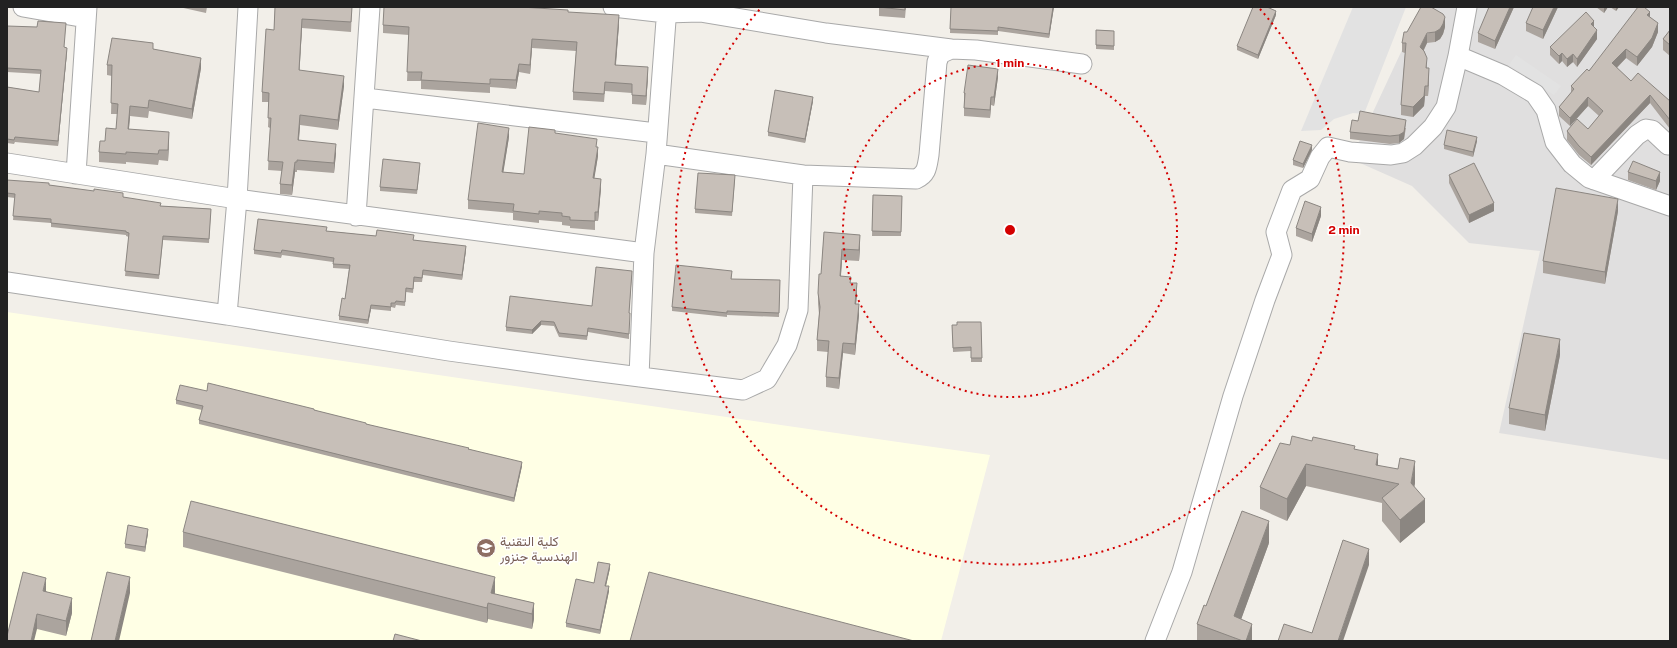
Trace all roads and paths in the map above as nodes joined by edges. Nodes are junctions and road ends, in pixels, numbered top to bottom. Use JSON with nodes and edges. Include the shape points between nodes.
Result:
{"nodes":[{"id":1,"x":23,"y":7,"type":"edge"},
{"id":2,"x":248,"y":7,"type":"edge"},
{"id":3,"x":370,"y":7,"type":"edge"},
{"id":4,"x":613,"y":7,"type":"edge"},
{"id":5,"x":1467,"y":7,"type":"edge"},
{"id":6,"x":666,"y":10,"type":"edge"},
{"id":7,"x":86,"y":12,"type":"edge"},
{"id":8,"x":951,"y":49,"type":"junction"},
{"id":9,"x":1458,"y":56,"type":"junction"},
{"id":10,"x":1082,"y":64,"type":"dead end"},
{"id":11,"x":365,"y":98,"type":"junction"},
{"id":12,"x":656,"y":133,"type":"junction"},
{"id":13,"x":1668,"y":145,"type":"dead end"},
{"id":14,"x":656,"y":154,"type":"junction"},
{"id":15,"x":7,"y":163,"type":"edge"},
{"id":16,"x":76,"y":174,"type":"junction"},
{"id":17,"x":803,"y":175,"type":"junction"},
{"id":18,"x":1594,"y":180,"type":"junction"},
{"id":19,"x":237,"y":199,"type":"junction"},
{"id":20,"x":1670,"y":206,"type":"edge"},
{"id":21,"x":356,"y":216,"type":"junction"},
{"id":22,"x":644,"y":253,"type":"junction"},
{"id":23,"x":7,"y":282,"type":"edge"},
{"id":24,"x":227,"y":315,"type":"junction"},
{"id":25,"x":639,"y":377,"type":"junction"},
{"id":26,"x":1155,"y":641,"type":"edge"}],
"edges":[{"from":1,"to":7,"type":"street"},
{"from":2,"to":19,"type":"street"},
{"from":3,"to":11,"type":"street"},
{"from":4,"to":6,"type":"street"},
{"from":5,"to":9,"type":"street"},
{"from":6,"to":8,"type":"street","via":[[700,12],[826,33]]},
{"from":6,"to":12,"type":"street"},
{"from":7,"to":16,"type":"street"},
{"from":8,"to":10,"type":"street"},
{"from":8,"to":17,"type":"street","via":[[940,54],[937,62],[929,155],[927,170],[923,176],[916,179]]},
{"from":9,"to":18,"type":"street","via":[[1503,75],[1535,94],[1546,110],[1555,142],[1572,164]]},
{"from":9,"to":26,"type":"street","via":[[1446,106],[1433,127],[1414,146],[1403,153],[1391,155],[1350,152],[1328,147],[1310,178],[1292,190],[1276,232],[1282,255],[1233,396],[1182,572]]},
{"from":11,"to":12,"type":"street"},
{"from":11,"to":21,"type":"street"},
{"from":12,"to":14,"type":"street"},
{"from":13,"to":18,"type":"street","via":[[1652,130],[1646,128]]},
{"from":14,"to":17,"type":"street"},
{"from":14,"to":22,"type":"street"},
{"from":15,"to":16,"type":"street"},
{"from":16,"to":19,"type":"street"},
{"from":17,"to":25,"type":"street","via":[[798,310],[787,345],[767,379],[743,390]]},
{"from":18,"to":20,"type":"street"},
{"from":19,"to":21,"type":"street"},
{"from":19,"to":24,"type":"street"},
{"from":21,"to":22,"type":"street"},
{"from":22,"to":25,"type":"street"},
{"from":23,"to":24,"type":"street"},
{"from":24,"to":25,"type":"street","via":[[449,351]]}]}
